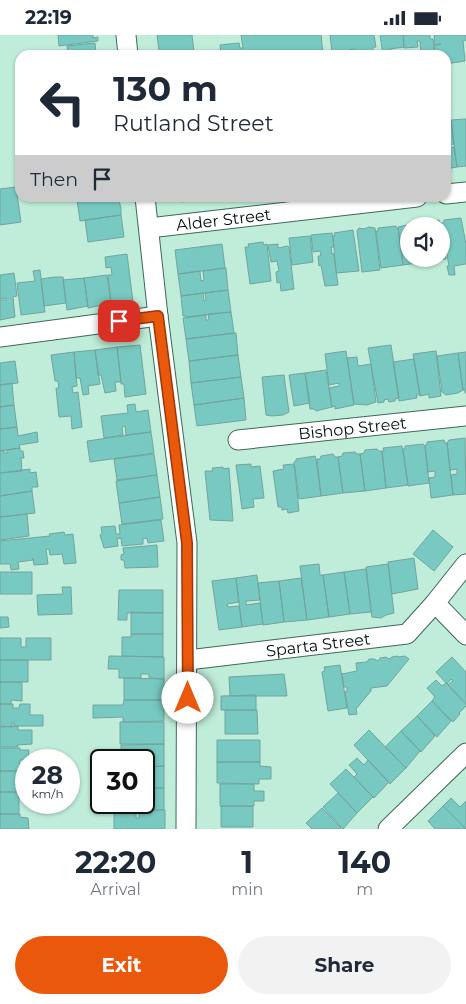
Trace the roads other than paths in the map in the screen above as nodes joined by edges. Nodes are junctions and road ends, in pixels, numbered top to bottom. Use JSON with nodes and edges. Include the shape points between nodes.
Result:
{"nodes":[{"id":1,"x":126,"y":35,"type":"edge"},
{"id":2,"x":128,"y":50,"type":"edge"},
{"id":3,"x":466,"y":192,"type":"edge"},
{"id":4,"x":451,"y":194,"type":"edge"},
{"id":5,"x":146,"y":202,"type":"edge"},
{"id":6,"x":374,"y":202,"type":"edge"},
{"id":7,"x":149,"y":228,"type":"junction"},
{"id":8,"x":158,"y":316,"type":"junction"},
{"id":9,"x":0,"y":337,"type":"edge"},
{"id":10,"x":466,"y":416,"type":"edge"},
{"id":11,"x":238,"y":440,"type":"dead end"},
{"id":12,"x":466,"y":564,"type":"edge"},
{"id":13,"x":435,"y":603,"type":"junction"},
{"id":14,"x":466,"y":635,"type":"edge"},
{"id":15,"x":188,"y":660,"type":"junction"},
{"id":16,"x":466,"y":753,"type":"edge"},
{"id":17,"x":186,"y":829,"type":"edge"},
{"id":18,"x":388,"y":829,"type":"edge"}],
"edges":[{"from":1,"to":2,"type":"street"},
{"from":3,"to":4,"type":"street"},
{"from":5,"to":7,"type":"street"},
{"from":6,"to":7,"type":"street","name":"Alder Street"},
{"from":7,"to":8,"type":"street"},
{"from":8,"to":9,"type":"street"},
{"from":8,"to":15,"type":"street","via":[[187,543]]},
{"from":10,"to":11,"type":"street","name":"Bishop Street"},
{"from":12,"to":13,"type":"street","name":"Sparta Street"},
{"from":13,"to":14,"type":"street"},
{"from":13,"to":15,"type":"street","name":"Sparta Street","via":[[407,634]]},
{"from":15,"to":17,"type":"street"},
{"from":16,"to":18,"type":"street"}]}
